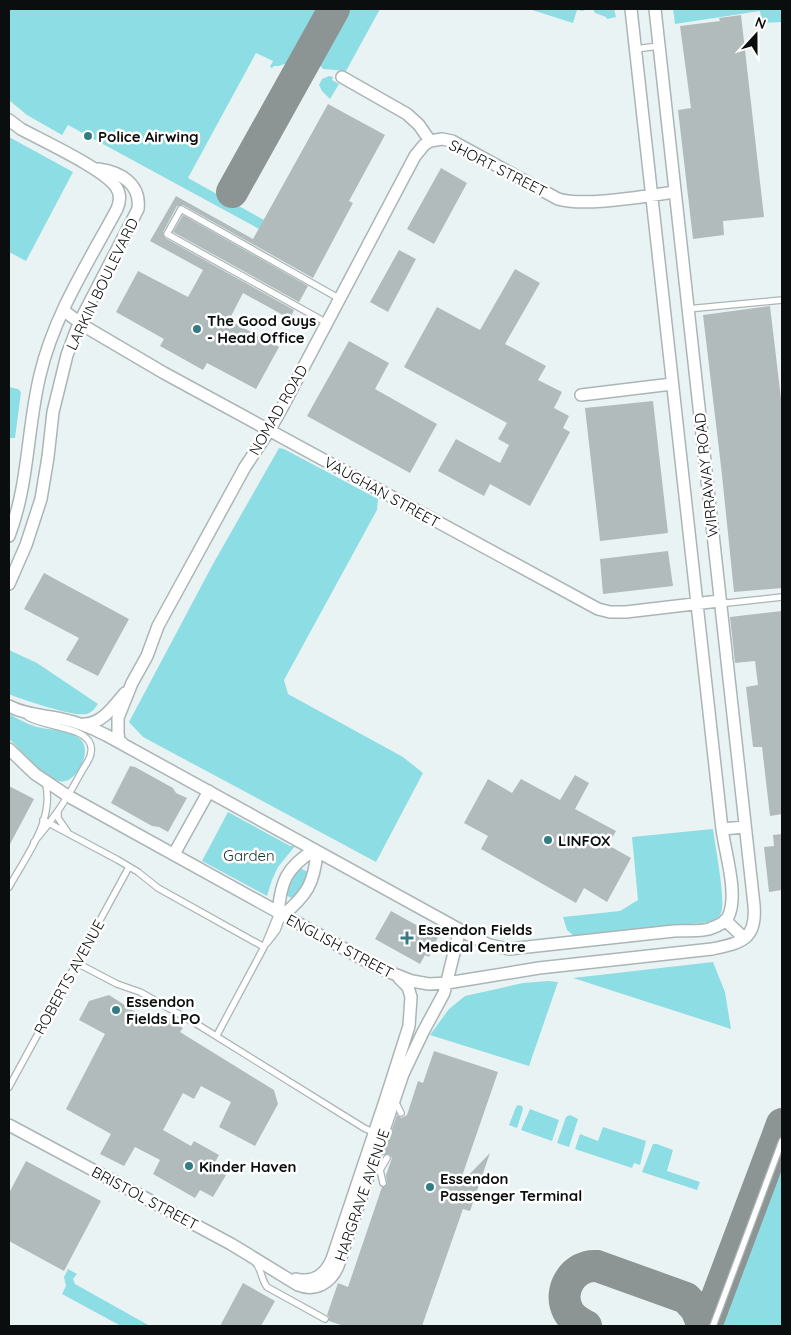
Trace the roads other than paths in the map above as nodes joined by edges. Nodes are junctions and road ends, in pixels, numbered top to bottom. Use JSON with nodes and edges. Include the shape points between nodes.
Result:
{"nodes":[{"id":1,"x":631,"y":9,"type":"edge"},
{"id":2,"x":655,"y":9,"type":"edge"},
{"id":3,"x":659,"y":46,"type":"junction"},
{"id":4,"x":635,"y":49,"type":"junction"},
{"id":5,"x":342,"y":77,"type":"dead end"},
{"id":6,"x":9,"y":120,"type":"edge"},
{"id":7,"x":430,"y":141,"type":"junction"},
{"id":8,"x":92,"y":168,"type":"junction"},
{"id":9,"x":674,"y":192,"type":"junction"},
{"id":10,"x":651,"y":195,"type":"junction"},
{"id":11,"x":340,"y":299,"type":"junction"},
{"id":12,"x":782,"y":300,"type":"edge"},
{"id":13,"x":688,"y":309,"type":"junction"},
{"id":14,"x":63,"y":310,"type":"junction"},
{"id":15,"x":79,"y":323,"type":"junction"},
{"id":16,"x":327,"y":323,"type":"junction"},
{"id":17,"x":672,"y":384,"type":"junction"},
{"id":18,"x":581,"y":395,"type":"dead end"},
{"id":19,"x":269,"y":430,"type":"junction"},
{"id":20,"x":9,"y":536,"type":"edge"},
{"id":21,"x":9,"y":584,"type":"edge"},
{"id":22,"x":782,"y":597,"type":"edge"},
{"id":23,"x":719,"y":601,"type":"junction"},
{"id":24,"x":696,"y":604,"type":"junction"},
{"id":25,"x":132,"y":684,"type":"junction"},
{"id":26,"x":12,"y":708,"type":"edge"},
{"id":27,"x":82,"y":724,"type":"junction"},
{"id":28,"x":124,"y":744,"type":"junction"},
{"id":29,"x":9,"y":748,"type":"edge"},
{"id":30,"x":45,"y":781,"type":"junction"},
{"id":31,"x":209,"y":791,"type":"junction"},
{"id":32,"x":68,"y":796,"type":"junction"},
{"id":33,"x":59,"y":811,"type":"junction"},
{"id":34,"x":43,"y":820,"type":"junction"},
{"id":35,"x":50,"y":824,"type":"junction"},
{"id":36,"x":745,"y":827,"type":"junction"},
{"id":37,"x":722,"y":829,"type":"junction"},
{"id":38,"x":72,"y":836,"type":"junction"},
{"id":39,"x":34,"y":842,"type":"junction"},
{"id":40,"x":315,"y":851,"type":"junction"},
{"id":41,"x":174,"y":854,"type":"junction"},
{"id":42,"x":128,"y":867,"type":"junction"},
{"id":43,"x":9,"y":887,"type":"edge"},
{"id":44,"x":280,"y":914,"type":"junction"},
{"id":45,"x":725,"y":920,"type":"junction"},
{"id":46,"x":453,"y":927,"type":"junction"},
{"id":47,"x":744,"y":938,"type":"junction"},
{"id":48,"x":560,"y":944,"type":"junction"},
{"id":49,"x":264,"y":947,"type":"junction"},
{"id":50,"x":77,"y":962,"type":"junction"},
{"id":51,"x":563,"y":965,"type":"junction"},
{"id":52,"x":399,"y":977,"type":"junction"},
{"id":53,"x":447,"y":984,"type":"junction"},
{"id":54,"x":217,"y":1035,"type":"junction"},
{"id":55,"x":9,"y":1087,"type":"edge"},
{"id":56,"x":390,"y":1099,"type":"junction"},
{"id":57,"x":401,"y":1113,"type":"dead end"},
{"id":58,"x":9,"y":1125,"type":"edge"},
{"id":59,"x":378,"y":1134,"type":"junction"},
{"id":60,"x":782,"y":1141,"type":"edge"},
{"id":61,"x":376,"y":1153,"type":"junction"},
{"id":62,"x":387,"y":1158,"type":"dead end"},
{"id":63,"x":380,"y":1170,"type":"junction"},
{"id":64,"x":383,"y":1183,"type":"dead end"},
{"id":65,"x":248,"y":1253,"type":"junction"},
{"id":66,"x":280,"y":1274,"type":"junction"},
{"id":67,"x":325,"y":1319,"type":"dead end"},
{"id":68,"x":713,"y":1326,"type":"edge"}],
"edges":[{"from":1,"to":4,"type":"street","name":"WIRRAWAY ROAD"},
{"from":2,"to":3,"type":"street","name":"WIRRAWAY ROAD"},
{"from":3,"to":4,"type":"lane"},
{"from":3,"to":9,"type":"street","name":"WIRRAWAY ROAD"},
{"from":4,"to":10,"type":"street","name":"WIRRAWAY ROAD"},
{"from":5,"to":7,"type":"street","name":"SHORT STREET","via":[[407,114]]},
{"from":6,"to":8,"type":"street"},
{"from":7,"to":10,"type":"street","name":"SHORT STREET","via":[[442,139],[452,142],[566,201]]},
{"from":7,"to":11,"type":"street","name":"NOMAD ROAD","via":[[416,156]]},
{"from":8,"to":14,"type":"street","name":"LARKIN BOULEVARD","via":[[115,185],[119,202]]},
{"from":8,"to":15,"type":"street","name":"LARKIN BOULEVARD","via":[[114,173],[129,181],[136,188],[139,205]]},
{"from":9,"to":10,"type":"street","name":"SHORT STREET"},
{"from":9,"to":13,"type":"street","name":"WIRRAWAY ROAD"},
{"from":10,"to":17,"type":"street","name":"WIRRAWAY ROAD"},
{"from":11,"to":16,"type":"street","name":"NOMAD ROAD"},
{"from":11,"to":16,"type":"lane","via":[[182,209],[167,234]]},
{"from":12,"to":13,"type":"lane"},
{"from":13,"to":23,"type":"street","name":"WIRRAWAY ROAD"},
{"from":14,"to":15,"type":"street","name":"VAUGHAN STREET"},
{"from":14,"to":20,"type":"street","name":"LARKIN BOULEVARD","via":[[40,374],[24,480]]},
{"from":15,"to":19,"type":"street","name":"VAUGHAN STREET"},
{"from":15,"to":21,"type":"street","name":"LARKIN BOULEVARD","via":[[57,391],[41,499]]},
{"from":16,"to":19,"type":"street","name":"NOMAD ROAD"},
{"from":17,"to":18,"type":"street"},
{"from":17,"to":24,"type":"street","name":"WIRRAWAY ROAD"},
{"from":19,"to":24,"type":"street","name":"VAUGHAN STREET","via":[[598,609],[626,612]]},
{"from":19,"to":25,"type":"street","name":"NOMAD ROAD","via":[[248,460],[158,626]]},
{"from":22,"to":23,"type":"lane","via":[[727,603]]},
{"from":23,"to":24,"type":"street","name":"VAUGHAN STREET"},
{"from":23,"to":36,"type":"street","name":"WIRRAWAY ROAD"},
{"from":24,"to":37,"type":"street","name":"WIRRAWAY ROAD"},
{"from":25,"to":27,"type":"street","name":"NOMAD ROAD","via":[[102,718]]},
{"from":25,"to":28,"type":"street","name":"NOMAD ROAD","via":[[117,725],[118,737]]},
{"from":26,"to":27,"type":"street"},
{"from":26,"to":32,"type":"lane","via":[[43,724],[82,734],[90,742],[90,757]]},
{"from":27,"to":28,"type":"street"},
{"from":28,"to":31,"type":"street"},
{"from":29,"to":30,"type":"street","name":"ENGLISH STREET"},
{"from":30,"to":32,"type":"street","name":"ENGLISH STREET"},
{"from":30,"to":34,"type":"lane","via":[[48,797]]},
{"from":31,"to":40,"type":"street"},
{"from":31,"to":41,"type":"street"},
{"from":32,"to":33,"type":"lane"},
{"from":32,"to":41,"type":"street","name":"ENGLISH STREET"},
{"from":33,"to":35,"type":"lane"},
{"from":33,"to":38,"type":"lane","via":[[60,821]]},
{"from":34,"to":35,"type":"lane"},
{"from":34,"to":39,"type":"lane"},
{"from":35,"to":38,"type":"lane"},
{"from":35,"to":39,"type":"lane"},
{"from":36,"to":37,"type":"street"},
{"from":36,"to":47,"type":"street","name":"WIRRAWAY ROAD","via":[[755,919]]},
{"from":37,"to":45,"type":"street","name":"WIRRAWAY ROAD","via":[[732,894],[730,912]]},
{"from":38,"to":42,"type":"lane"},
{"from":39,"to":43,"type":"lane"},
{"from":40,"to":44,"type":"street","via":[[314,874],[309,887],[299,902]]},
{"from":40,"to":44,"type":"street","via":[[296,862],[287,874],[280,894]]},
{"from":40,"to":46,"type":"street"},
{"from":41,"to":44,"type":"street","name":"ENGLISH STREET"},
{"from":42,"to":49,"type":"lane","via":[[158,888]]},
{"from":42,"to":50,"type":"lane","name":"ROBERTS AVENUE"},
{"from":44,"to":49,"type":"lane","via":[[277,930]]},
{"from":44,"to":52,"type":"street","name":"ENGLISH STREET"},
{"from":45,"to":47,"type":"street"},
{"from":45,"to":48,"type":"street","via":[[699,931]]},
{"from":46,"to":48,"type":"street","via":[[499,948]]},
{"from":46,"to":53,"type":"street","name":"HARGRAVE AVENUE","via":[[458,937]]},
{"from":47,"to":51,"type":"street","name":"ENGLISH STREET","via":[[712,948]]},
{"from":48,"to":51,"type":"street"},
{"from":49,"to":54,"type":"lane"},
{"from":50,"to":54,"type":"lane","via":[[117,984],[140,992]]},
{"from":50,"to":55,"type":"lane","name":"ROBERTS AVENUE"},
{"from":51,"to":53,"type":"street","name":"ENGLISH STREET"},
{"from":52,"to":53,"type":"street","name":"ENGLISH STREET","via":[[429,984]]},
{"from":52,"to":56,"type":"street","via":[[410,992],[412,1010]]},
{"from":53,"to":56,"type":"street","name":"HARGRAVE AVENUE"},
{"from":54,"to":59,"type":"lane"},
{"from":56,"to":57,"type":"lane"},
{"from":56,"to":59,"type":"street","name":"HARGRAVE AVENUE"},
{"from":58,"to":65,"type":"street","name":"BRISTOL STREET"},
{"from":59,"to":61,"type":"street","name":"HARGRAVE AVENUE"},
{"from":59,"to":66,"type":"street","name":"HARGRAVE AVENUE","via":[[327,1268],[309,1280]]},
{"from":60,"to":68,"type":"lane"},
{"from":61,"to":63,"type":"lane"},
{"from":61,"to":66,"type":"street","name":"HARGRAVE AVENUE","via":[[334,1275],[310,1288]]},
{"from":62,"to":63,"type":"lane"},
{"from":63,"to":64,"type":"lane"},
{"from":65,"to":66,"type":"street","name":"BRISTOL STREET"},
{"from":65,"to":67,"type":"lane","via":[[268,1287]]}]}
